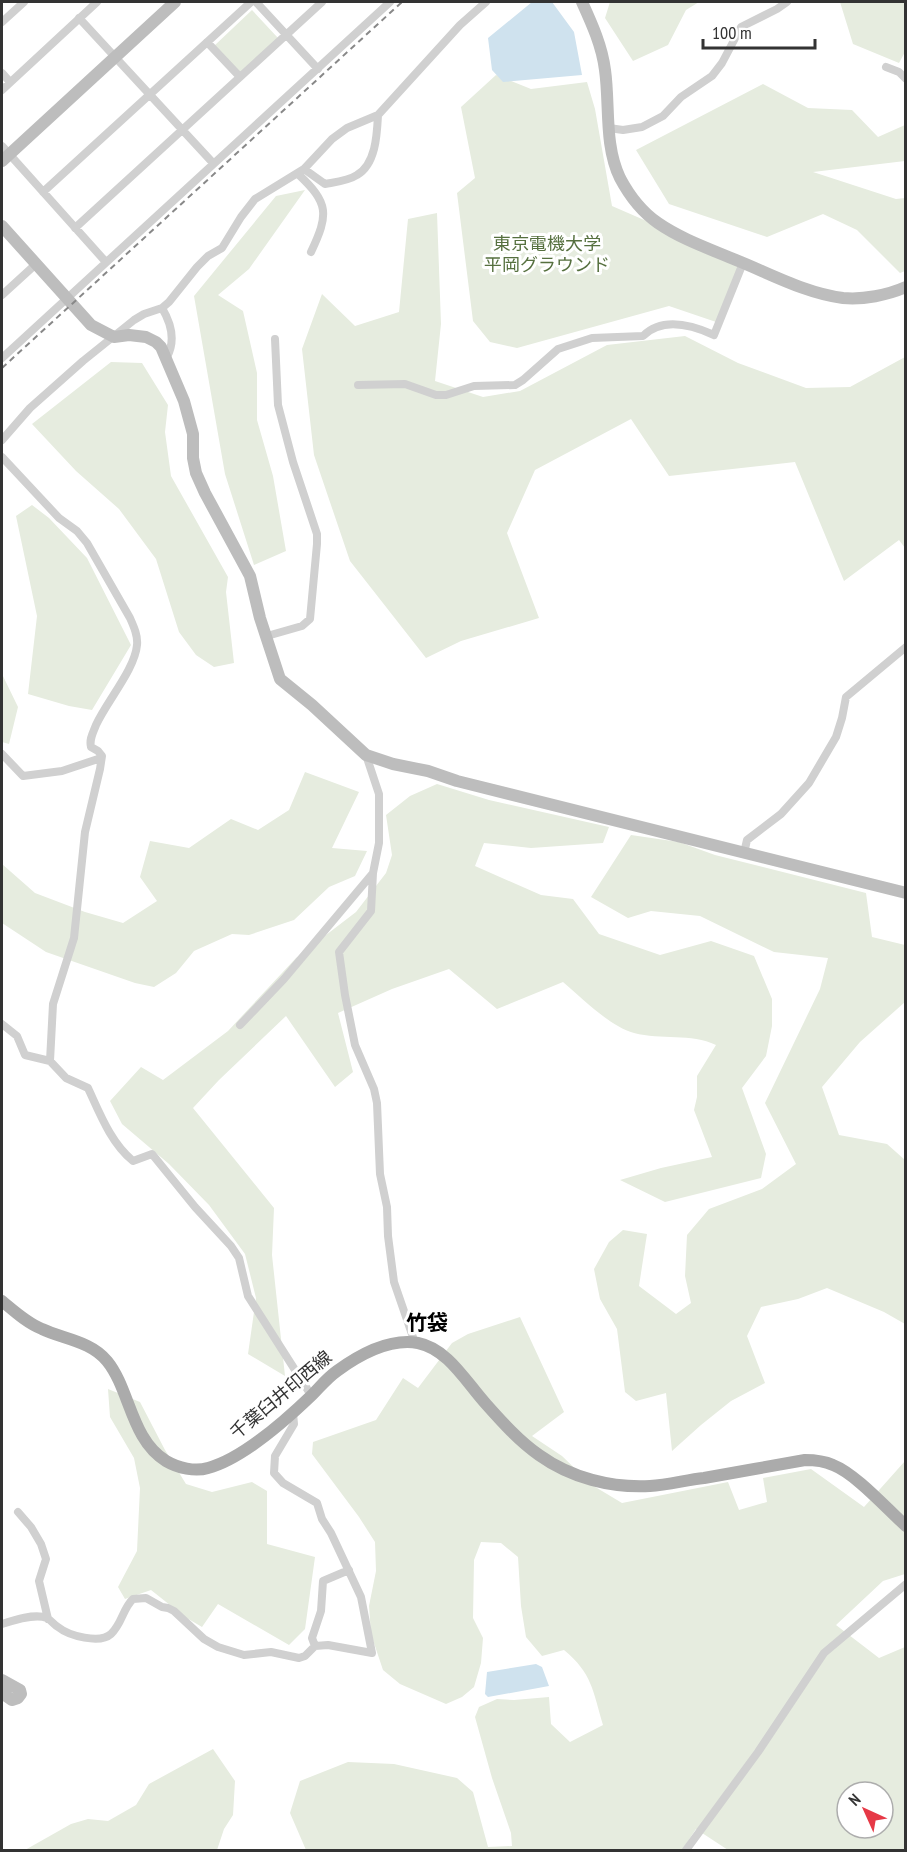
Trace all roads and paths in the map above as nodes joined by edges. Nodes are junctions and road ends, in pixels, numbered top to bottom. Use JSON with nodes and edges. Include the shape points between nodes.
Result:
{"nodes":[{"id":1,"x":24,"y":2,"type":"edge"},
{"id":2,"x":97,"y":2,"type":"edge"},
{"id":3,"x":175,"y":2,"type":"edge"},
{"id":4,"x":254,"y":2,"type":"edge"},
{"id":5,"x":322,"y":2,"type":"edge"},
{"id":6,"x":390,"y":2,"type":"edge"},
{"id":7,"x":486,"y":2,"type":"edge"},
{"id":8,"x":582,"y":2,"type":"edge"},
{"id":9,"x":787,"y":2,"type":"edge"},
{"id":10,"x":79,"y":18,"type":"junction"},
{"id":11,"x":2,"y":22,"type":"edge"},
{"id":12,"x":286,"y":34,"type":"junction"},
{"id":13,"x":207,"y":42,"type":"junction"},
{"id":14,"x":115,"y":57,"type":"junction"},
{"id":15,"x":886,"y":67,"type":"dead end"},
{"id":16,"x":318,"y":69,"type":"junction"},
{"id":17,"x":2,"y":73,"type":"edge"},
{"id":18,"x":240,"y":77,"type":"junction"},
{"id":19,"x":906,"y":79,"type":"edge"},
{"id":20,"x":10,"y":82,"type":"junction"},
{"id":21,"x":2,"y":90,"type":"edge"},
{"id":22,"x":150,"y":95,"type":"junction"},
{"id":23,"x":378,"y":114,"type":"junction"},
{"id":24,"x":609,"y":128,"type":"junction"},
{"id":25,"x":182,"y":130,"type":"junction"},
{"id":26,"x":4,"y":154,"type":"edge"},
{"id":27,"x":213,"y":163,"type":"junction"},
{"id":28,"x":301,"y":172,"type":"junction"},
{"id":29,"x":43,"y":192,"type":"junction"},
{"id":30,"x":2,"y":228,"type":"edge"},
{"id":31,"x":75,"y":228,"type":"junction"},
{"id":32,"x":311,"y":252,"type":"dead end"},
{"id":33,"x":105,"y":261,"type":"junction"},
{"id":34,"x":743,"y":263,"type":"junction"},
{"id":35,"x":36,"y":264,"type":"junction"},
{"id":36,"x":906,"y":287,"type":"edge"},
{"id":37,"x":2,"y":295,"type":"edge"},
{"id":38,"x":67,"y":298,"type":"junction"},
{"id":39,"x":162,"y":308,"type":"junction"},
{"id":40,"x":114,"y":337,"type":"junction"},
{"id":41,"x":275,"y":339,"type":"dead end"},
{"id":42,"x":167,"y":357,"type":"junction"},
{"id":43,"x":2,"y":358,"type":"edge"},
{"id":44,"x":358,"y":385,"type":"dead end"},
{"id":45,"x":2,"y":440,"type":"edge"},
{"id":46,"x":2,"y":457,"type":"edge"},
{"id":47,"x":267,"y":636,"type":"junction"},
{"id":48,"x":906,"y":647,"type":"edge"},
{"id":49,"x":2,"y":754,"type":"edge"},
{"id":50,"x":366,"y":755,"type":"junction"},
{"id":51,"x":101,"y":758,"type":"junction"},
{"id":52,"x":744,"y":853,"type":"junction"},
{"id":53,"x":373,"y":873,"type":"junction"},
{"id":54,"x":906,"y":893,"type":"edge"},
{"id":55,"x":2,"y":1024,"type":"edge"},
{"id":56,"x":240,"y":1025,"type":"dead end"},
{"id":57,"x":50,"y":1061,"type":"junction"},
{"id":58,"x":2,"y":1301,"type":"edge"},
{"id":59,"x":415,"y":1343,"type":"junction"},
{"id":60,"x":312,"y":1395,"type":"junction"},
{"id":61,"x":293,"y":1413,"type":"junction"},
{"id":62,"x":18,"y":1512,"type":"dead end"},
{"id":63,"x":906,"y":1526,"type":"edge"},
{"id":64,"x":349,"y":1570,"type":"junction"},
{"id":65,"x":906,"y":1584,"type":"edge"},
{"id":66,"x":48,"y":1619,"type":"junction"},
{"id":67,"x":2,"y":1624,"type":"edge"},
{"id":68,"x":315,"y":1646,"type":"junction"},
{"id":69,"x":2,"y":1680,"type":"edge"},
{"id":70,"x":2,"y":1693,"type":"edge"},
{"id":71,"x":686,"y":1851,"type":"edge"}],
"edges":[{"from":1,"to":11,"type":"street"},
{"from":2,"to":10,"type":"street"},
{"from":3,"to":14,"type":"street"},
{"from":4,"to":12,"type":"street"},
{"from":4,"to":13,"type":"street"},
{"from":5,"to":12,"type":"street"},
{"from":6,"to":16,"type":"street"},
{"from":7,"to":23,"type":"street"},
{"from":8,"to":24,"type":"street","via":[[596,34],[605,70]]},
{"from":9,"to":24,"type":"street","via":[[741,27],[712,76],[681,97],[663,116],[642,127]]},
{"from":10,"to":14,"type":"street"},
{"from":10,"to":20,"type":"street"},
{"from":12,"to":16,"type":"street"},
{"from":12,"to":18,"type":"street"},
{"from":13,"to":18,"type":"street"},
{"from":13,"to":22,"type":"street"},
{"from":14,"to":22,"type":"street"},
{"from":14,"to":26,"type":"street"},
{"from":15,"to":19,"type":"street"},
{"from":16,"to":27,"type":"street"},
{"from":17,"to":20,"type":"street"},
{"from":18,"to":25,"type":"street"},
{"from":20,"to":21,"type":"street"},
{"from":22,"to":25,"type":"street"},
{"from":22,"to":29,"type":"street"},
{"from":23,"to":28,"type":"street","via":[[346,128]]},
{"from":23,"to":28,"type":"street","via":[[377,137],[367,166],[358,175],[325,184]]},
{"from":24,"to":34,"type":"street","via":[[619,177],[645,213],[670,231]]},
{"from":25,"to":27,"type":"street"},
{"from":25,"to":31,"type":"street"},
{"from":26,"to":29,"type":"street"},
{"from":27,"to":33,"type":"street"},
{"from":28,"to":32,"type":"street","via":[[323,207],[321,230]]},
{"from":28,"to":39,"type":"street","via":[[255,199],[222,248],[208,256]]},
{"from":29,"to":31,"type":"street"},
{"from":30,"to":35,"type":"street"},
{"from":31,"to":33,"type":"street"},
{"from":33,"to":38,"type":"street"},
{"from":34,"to":36,"type":"street","via":[[812,292],[845,298],[874,296]]},
{"from":34,"to":44,"type":"street","via":[[714,335],[672,325],[649,330],[643,336],[592,338],[558,349],[514,385],[474,387],[446,395],[405,384]]},
{"from":35,"to":37,"type":"street"},
{"from":35,"to":38,"type":"street"},
{"from":38,"to":40,"type":"street","via":[[91,325]]},
{"from":38,"to":43,"type":"street"},
{"from":39,"to":40,"type":"street","via":[[134,320]]},
{"from":39,"to":42,"type":"street","via":[[172,336]]},
{"from":40,"to":42,"type":"street","via":[[146,337],[156,342]]},
{"from":40,"to":45,"type":"street","via":[[30,408]]},
{"from":41,"to":47,"type":"street","via":[[278,405],[317,544],[310,619],[302,626]]},
{"from":42,"to":47,"type":"street","via":[[193,434],[196,473],[250,576]]},
{"from":46,"to":51,"type":"street","via":[[87,543],[136,631],[133,663],[102,712],[90,741]]},
{"from":47,"to":50,"type":"street","via":[[280,679]]},
{"from":48,"to":52,"type":"street","via":[[846,697],[836,737],[809,783],[781,814],[747,840]]},
{"from":49,"to":51,"type":"street","via":[[23,776],[62,771]]},
{"from":50,"to":52,"type":"street"},
{"from":50,"to":53,"type":"street","via":[[380,805]]},
{"from":51,"to":57,"type":"street","via":[[85,832],[74,938],[53,1004]]},
{"from":52,"to":54,"type":"street"},
{"from":53,"to":56,"type":"street"},
{"from":53,"to":59,"type":"street","via":[[371,910],[339,952],[355,1045],[377,1103],[393,1282]]},
{"from":55,"to":57,"type":"street","via":[[17,1036],[25,1056]]},
{"from":57,"to":60,"type":"street","via":[[66,1078],[88,1088],[123,1153],[133,1161],[152,1154],[231,1246],[239,1258],[248,1296]]},
{"from":58,"to":61,"type":"main road","name":"千葉臼井印西線","via":[[42,1329],[101,1355],[114,1372],[149,1445],[167,1462],[179,1467],[206,1469],[235,1457]]},
{"from":59,"to":60,"type":"main road","name":"千葉臼井印西線","via":[[397,1342],[370,1352],[336,1371]]},
{"from":59,"to":63,"type":"main road","via":[[437,1351],[538,1455],[579,1475],[610,1484],[651,1486],[818,1460],[848,1472]]},
{"from":60,"to":61,"type":"main road","name":"千葉臼井印西線"},
{"from":61,"to":64,"type":"street","via":[[294,1424],[275,1456],[274,1473],[283,1483],[317,1503]]},
{"from":62,"to":66,"type":"street","via":[[42,1544],[46,1559],[39,1581]]},
{"from":64,"to":68,"type":"street","via":[[323,1581],[321,1611],[312,1638]]},
{"from":64,"to":68,"type":"street","via":[[361,1597],[372,1653]]},
{"from":65,"to":71,"type":"street","via":[[824,1653]]},
{"from":66,"to":67,"type":"street"},
{"from":66,"to":68,"type":"street","via":[[58,1628],[82,1637],[109,1636],[128,1604],[133,1599],[146,1598],[174,1611],[204,1639],[244,1655],[271,1652],[299,1659]]},
{"from":69,"to":70,"type":"street","via":[[21,1694],[12,1700]]}]}
